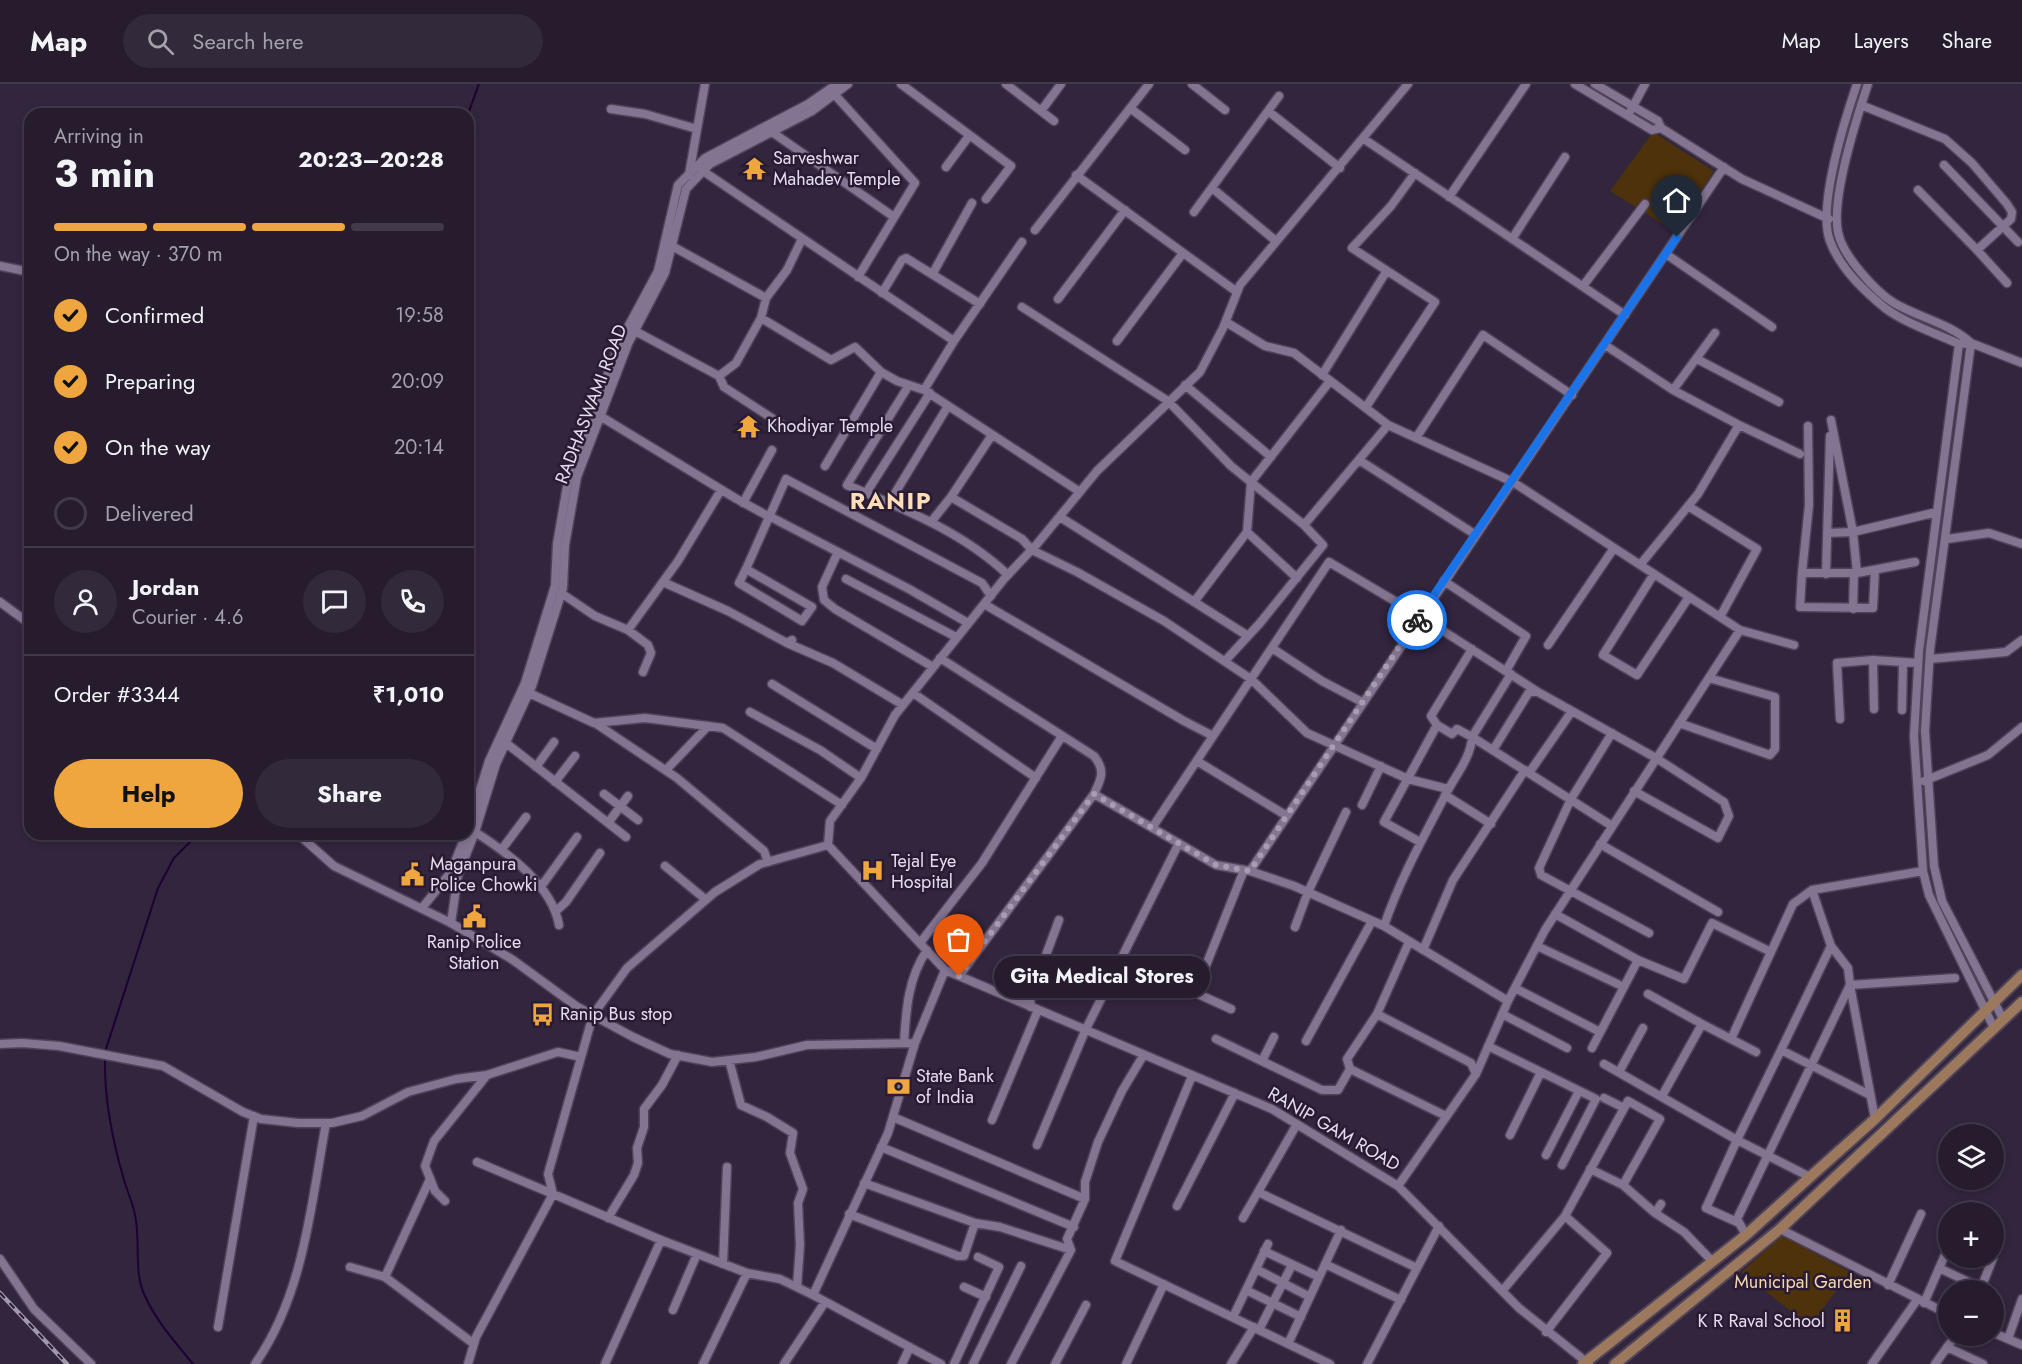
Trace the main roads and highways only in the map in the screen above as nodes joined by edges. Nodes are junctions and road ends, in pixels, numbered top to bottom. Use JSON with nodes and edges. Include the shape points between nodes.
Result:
{"nodes":[{"id":1,"x":2021,"y":979,"type":"edge"},
{"id":2,"x":2022,"y":1002,"type":"edge"},
{"id":3,"x":1586,"y":1363,"type":"edge"},
{"id":4,"x":1615,"y":1364,"type":"edge"}],
"edges":[{"from":1,"to":3,"type":"main road","via":[[1746,1235]]},
{"from":2,"to":4,"type":"main road","via":[[1780,1230]]}]}
